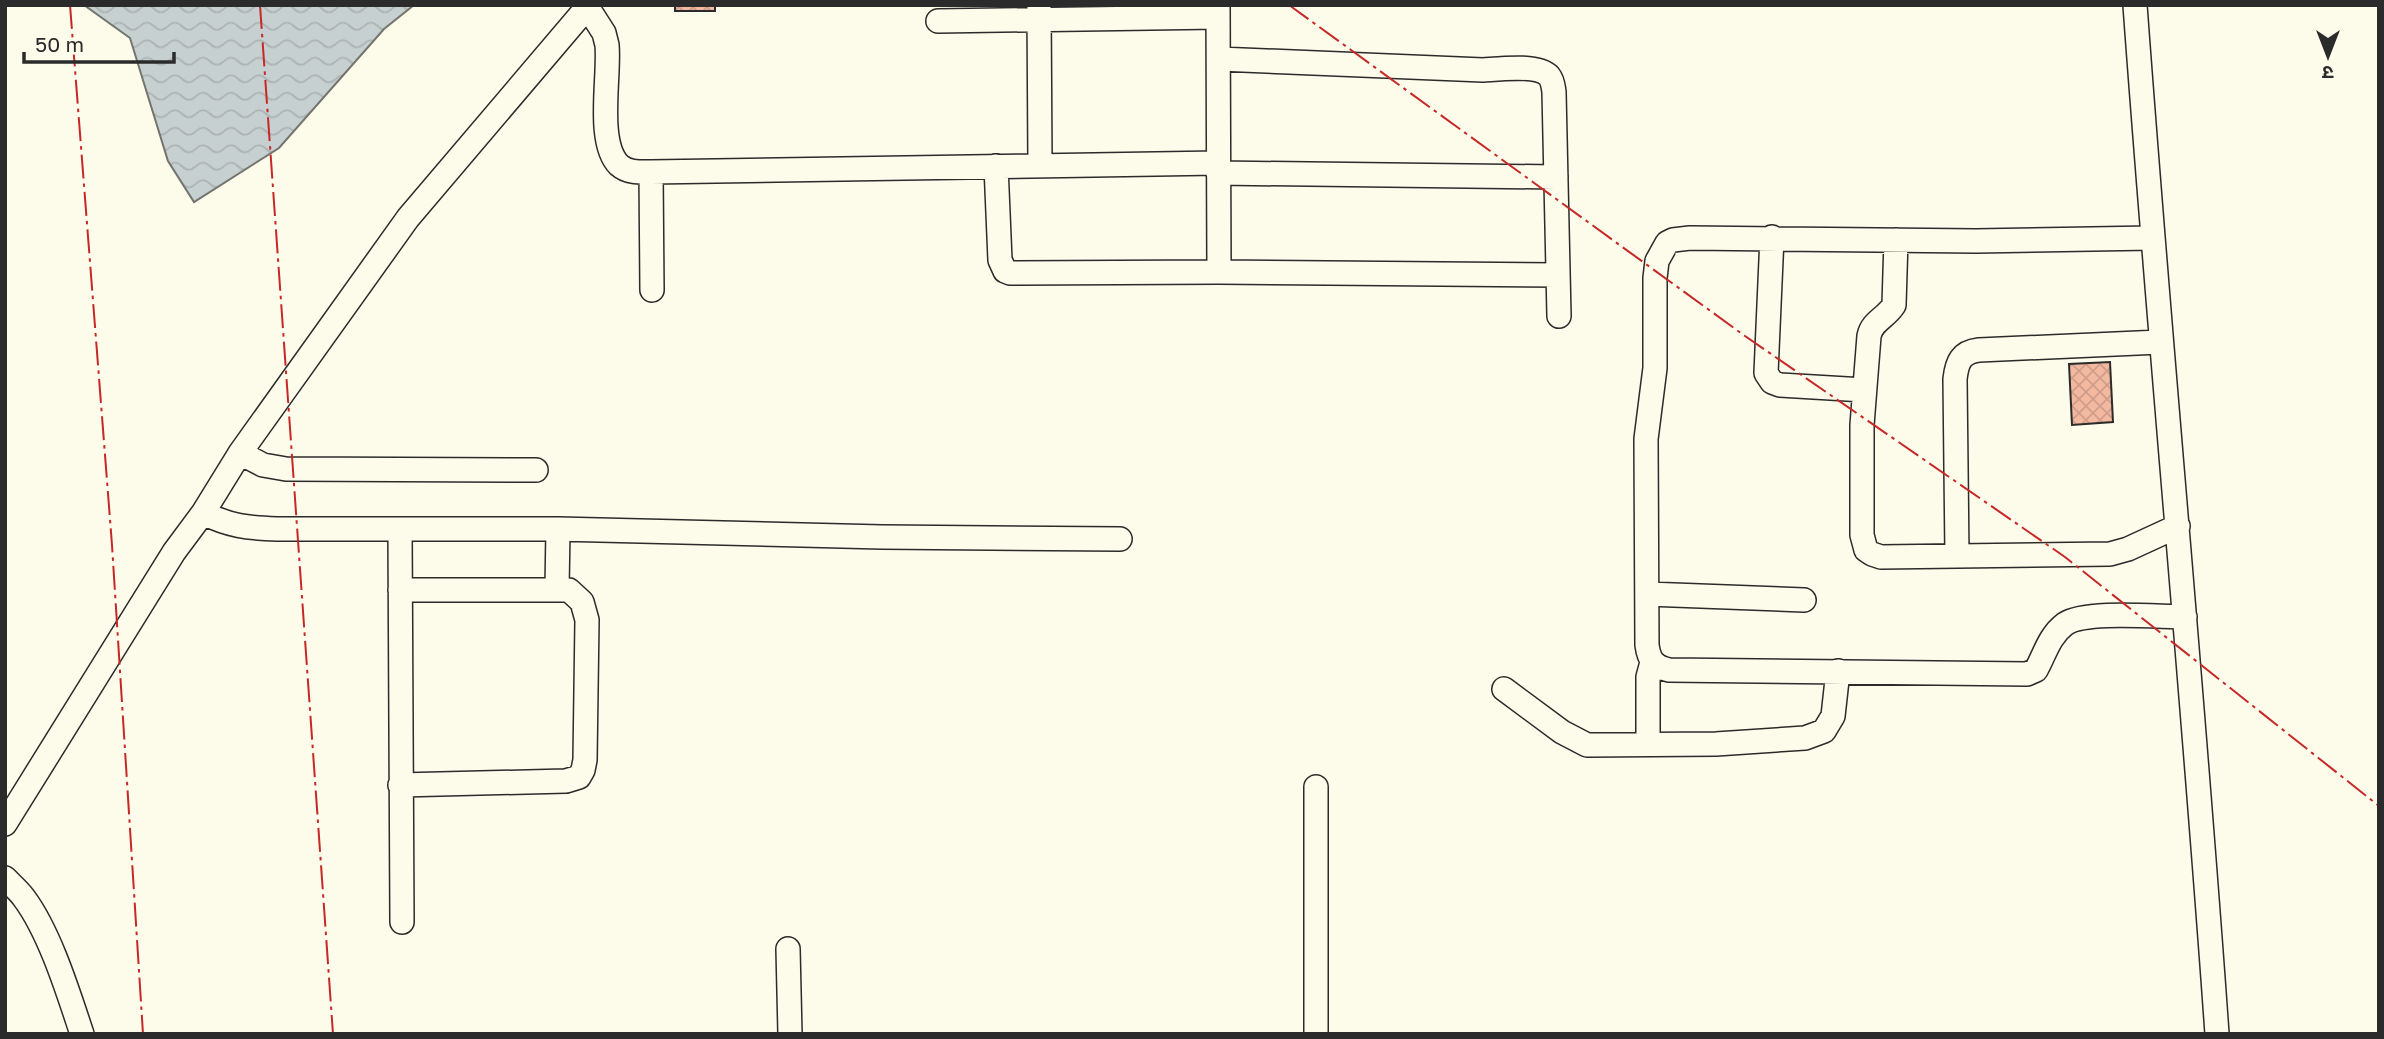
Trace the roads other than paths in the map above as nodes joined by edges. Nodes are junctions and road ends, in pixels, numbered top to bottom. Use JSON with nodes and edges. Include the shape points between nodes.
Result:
{"nodes":[{"id":1,"x":2135,"y":5,"type":"edge"},
{"id":2,"x":588,"y":6,"type":"edge"},
{"id":3,"x":1218,"y":11,"type":"edge"},
{"id":4,"x":1039,"y":12,"type":"edge"},
{"id":5,"x":938,"y":21,"type":"dead end"},
{"id":6,"x":1219,"y":59,"type":"junction"},
{"id":7,"x":1040,"y":165,"type":"junction"},
{"id":8,"x":996,"y":166,"type":"junction"},
{"id":9,"x":1218,"y":168,"type":"junction"},
{"id":10,"x":651,"y":172,"type":"junction"},
{"id":11,"x":1556,"y":177,"type":"junction"},
{"id":12,"x":1772,"y":237,"type":"junction"},
{"id":13,"x":2152,"y":238,"type":"junction"},
{"id":14,"x":1896,"y":240,"type":"junction"},
{"id":15,"x":1220,"y":272,"type":"junction"},
{"id":16,"x":1558,"y":275,"type":"junction"},
{"id":17,"x":652,"y":290,"type":"dead end"},
{"id":18,"x":1559,"y":316,"type":"dead end"},
{"id":19,"x":2160,"y":342,"type":"junction"},
{"id":20,"x":1864,"y":390,"type":"junction"},
{"id":21,"x":240,"y":453,"type":"junction"},
{"id":22,"x":536,"y":470,"type":"dead end"},
{"id":23,"x":203,"y":513,"type":"junction"},
{"id":24,"x":2178,"y":526,"type":"junction"},
{"id":25,"x":558,"y":528,"type":"junction"},
{"id":26,"x":400,"y":529,"type":"junction"},
{"id":27,"x":1120,"y":538,"type":"dead end"},
{"id":28,"x":1957,"y":556,"type":"junction"},
{"id":29,"x":557,"y":589,"type":"junction"},
{"id":30,"x":400,"y":590,"type":"junction"},
{"id":31,"x":1647,"y":594,"type":"junction"},
{"id":32,"x":1804,"y":600,"type":"dead end"},
{"id":33,"x":2185,"y":617,"type":"junction"},
{"id":34,"x":1652,"y":662,"type":"junction"},
{"id":35,"x":1838,"y":671,"type":"junction"},
{"id":36,"x":1504,"y":689,"type":"dead end"},
{"id":37,"x":1648,"y":744,"type":"junction"},
{"id":38,"x":400,"y":785,"type":"junction"},
{"id":39,"x":1316,"y":787,"type":"dead end"},
{"id":40,"x":5,"y":824,"type":"edge"},
{"id":41,"x":5,"y":878,"type":"edge"},
{"id":42,"x":402,"y":922,"type":"dead end"},
{"id":43,"x":788,"y":949,"type":"dead end"},
{"id":44,"x":82,"y":1034,"type":"edge"},
{"id":45,"x":790,"y":1034,"type":"edge"},
{"id":46,"x":1316,"y":1034,"type":"edge"},
{"id":47,"x":2217,"y":1034,"type":"edge"}],
"edges":[{"from":1,"to":13,"type":"street"},
{"from":2,"to":10,"type":"street","via":[[607,45],[606,122],[613,155],[626,169]]},
{"from":2,"to":21,"type":"street","via":[[408,218]]},
{"from":3,"to":4,"type":"street"},
{"from":3,"to":6,"type":"street"},
{"from":4,"to":5,"type":"street"},
{"from":4,"to":7,"type":"street"},
{"from":6,"to":9,"type":"street"},
{"from":6,"to":11,"type":"street","via":[[1540,70],[1548,74],[1554,92]]},
{"from":7,"to":8,"type":"street"},
{"from":7,"to":9,"type":"street"},
{"from":8,"to":10,"type":"street"},
{"from":8,"to":15,"type":"street","via":[[1000,260],[1005,271]]},
{"from":9,"to":11,"type":"street"},
{"from":9,"to":15,"type":"street"},
{"from":10,"to":17,"type":"street"},
{"from":11,"to":16,"type":"street"},
{"from":12,"to":14,"type":"street"},
{"from":12,"to":20,"type":"street","via":[[1766,373],[1772,383]]},
{"from":12,"to":31,"type":"street","via":[[1673,240],[1657,261],[1655,368],[1646,439]]},
{"from":13,"to":14,"type":"street"},
{"from":13,"to":19,"type":"street"},
{"from":14,"to":20,"type":"street","via":[[1894,305],[1871,328]]},
{"from":15,"to":16,"type":"street"},
{"from":16,"to":18,"type":"street"},
{"from":19,"to":24,"type":"street"},
{"from":19,"to":28,"type":"street","via":[[1963,355],[1955,379]]},
{"from":20,"to":28,"type":"street","via":[[1861,535],[1866,550],[1881,556]]},
{"from":21,"to":22,"type":"street","via":[[286,469]]},
{"from":21,"to":23,"type":"street"},
{"from":23,"to":26,"type":"street","via":[[248,528]]},
{"from":23,"to":40,"type":"street","via":[[174,552]]},
{"from":24,"to":28,"type":"street","via":[[2110,554]]},
{"from":24,"to":33,"type":"street"},
{"from":25,"to":26,"type":"street"},
{"from":25,"to":27,"type":"street"},
{"from":25,"to":29,"type":"street"},
{"from":26,"to":30,"type":"street"},
{"from":29,"to":30,"type":"street"},
{"from":29,"to":38,"type":"street","via":[[577,596],[587,620],[585,760],[579,777]]},
{"from":30,"to":38,"type":"street"},
{"from":31,"to":32,"type":"street"},
{"from":31,"to":34,"type":"street","via":[[1647,645]]},
{"from":33,"to":35,"type":"street","via":[[2076,619],[2056,633],[2036,670],[2027,674]]},
{"from":33,"to":47,"type":"street"},
{"from":34,"to":35,"type":"street","via":[[1669,670]]},
{"from":34,"to":37,"type":"street"},
{"from":35,"to":37,"type":"street","via":[[1833,716],[1817,735],[1716,744]]},
{"from":36,"to":37,"type":"street","via":[[1576,741],[1601,746]]},
{"from":38,"to":42,"type":"street"},
{"from":39,"to":46,"type":"street"},
{"from":41,"to":44,"type":"street","via":[[24,897],[39,923]]},
{"from":43,"to":45,"type":"street"}]}
